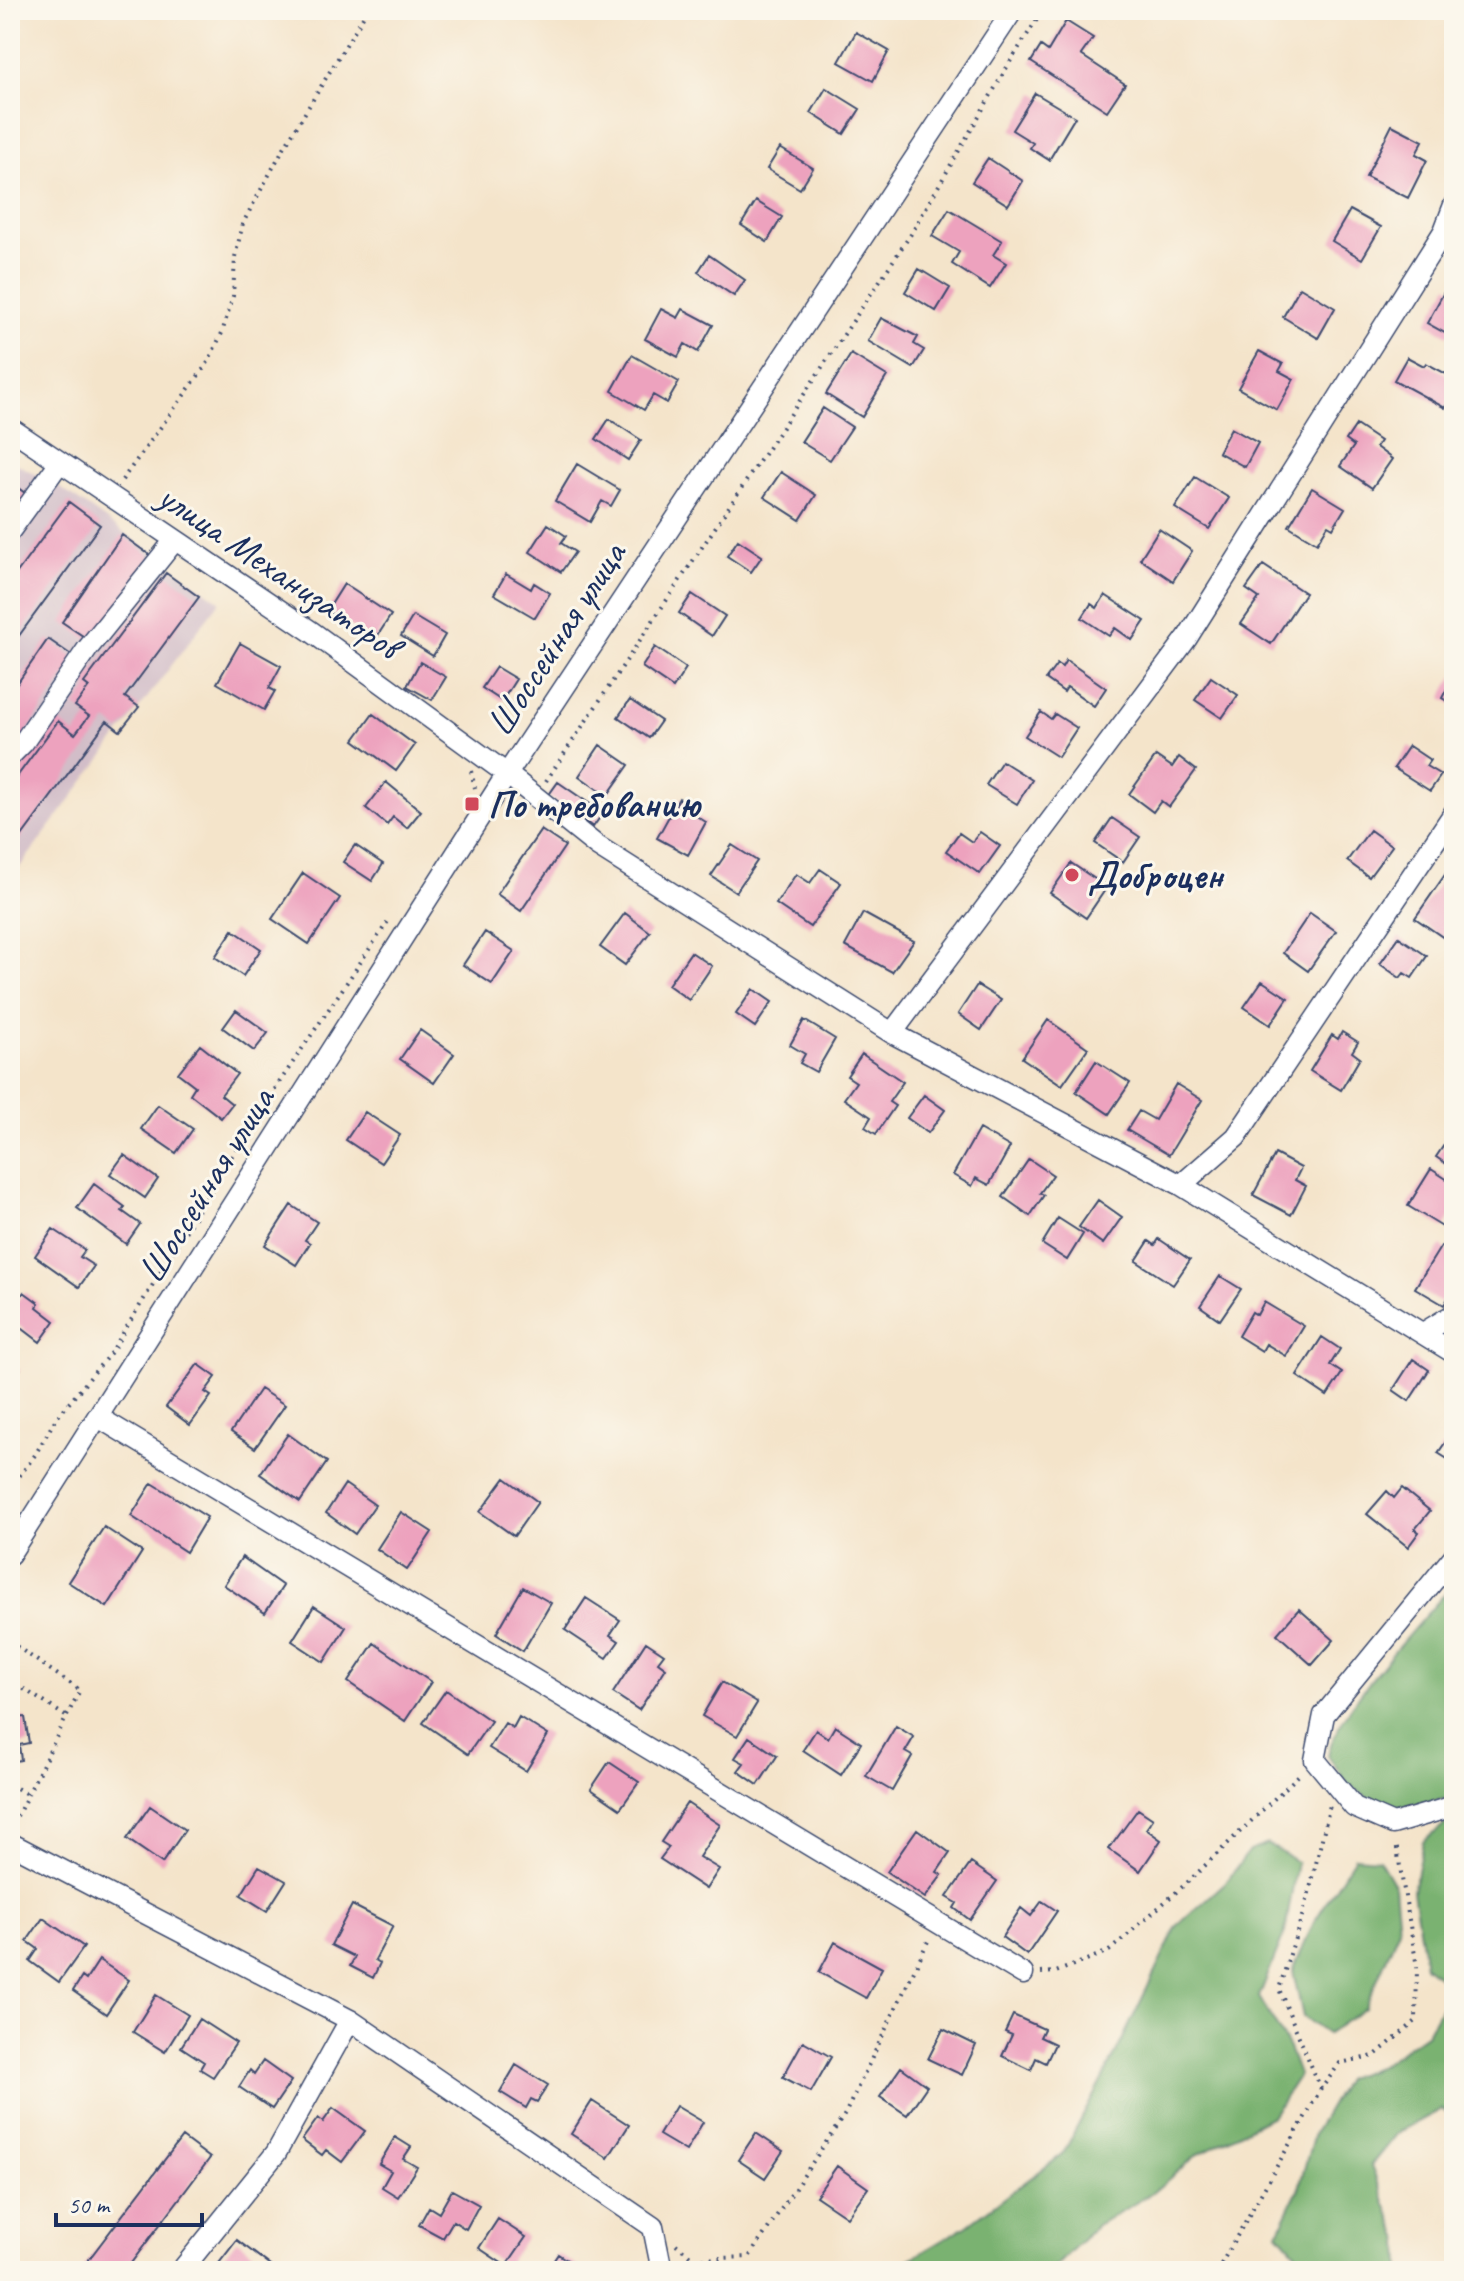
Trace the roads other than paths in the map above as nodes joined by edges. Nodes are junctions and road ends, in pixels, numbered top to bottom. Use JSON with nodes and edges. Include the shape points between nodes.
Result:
{"nodes":[{"id":1,"x":1013,"y":10,"type":"edge"},
{"id":2,"x":1454,"y":205,"type":"edge"},
{"id":3,"x":1449,"y":234,"type":"edge"},
{"id":4,"x":10,"y":428,"type":"edge"},
{"id":5,"x":60,"y":462,"type":"junction"},
{"id":6,"x":10,"y":531,"type":"edge"},
{"id":7,"x":175,"y":540,"type":"junction"},
{"id":8,"x":10,"y":756,"type":"edge"},
{"id":9,"x":507,"y":774,"type":"junction"},
{"id":10,"x":1454,"y":813,"type":"edge"},
{"id":11,"x":892,"y":1033,"type":"junction"},
{"id":12,"x":1181,"y":1185,"type":"junction"},
{"id":13,"x":1454,"y":1314,"type":"edge"},
{"id":14,"x":1423,"y":1333,"type":"junction"},
{"id":15,"x":1454,"y":1353,"type":"edge"},
{"id":16,"x":98,"y":1417,"type":"junction"},
{"id":17,"x":10,"y":1554,"type":"edge"},
{"id":18,"x":1454,"y":1556,"type":"edge"},
{"id":19,"x":1454,"y":1806,"type":"edge"},
{"id":20,"x":10,"y":1843,"type":"edge"},
{"id":21,"x":1023,"y":1974,"type":"road end"},
{"id":22,"x":350,"y":2020,"type":"junction"},
{"id":23,"x":181,"y":2271,"type":"edge"},
{"id":24,"x":662,"y":2271,"type":"edge"}],
"edges":[{"from":1,"to":9,"type":"street","name":"Шоссейная улица"},
{"from":2,"to":3,"type":"street"},
{"from":3,"to":11,"type":"street","via":[[1187,638]]},
{"from":4,"to":5,"type":"street","name":"улица Механизаторов"},
{"from":5,"to":6,"type":"street"},
{"from":5,"to":7,"type":"street","name":"улица Механизаторов"},
{"from":7,"to":8,"type":"street"},
{"from":7,"to":9,"type":"street","name":"улица Механизаторов"},
{"from":9,"to":11,"type":"street","name":"улица Механизаторов","via":[[597,846]]},
{"from":9,"to":16,"type":"street","name":"Шоссейная улица"},
{"from":10,"to":12,"type":"street","via":[[1236,1137]]},
{"from":11,"to":12,"type":"street","name":"улица Механизаторов"},
{"from":12,"to":14,"type":"street","name":"улица Механизаторов"},
{"from":13,"to":14,"type":"street"},
{"from":14,"to":15,"type":"street","name":"улица Механизаторов"},
{"from":16,"to":17,"type":"street","name":"Шоссейная улица"},
{"from":16,"to":21,"type":"street"},
{"from":18,"to":19,"type":"street","via":[[1324,1715],[1315,1760],[1354,1807],[1393,1824]]},
{"from":20,"to":22,"type":"street"},
{"from":22,"to":23,"type":"street","via":[[276,2153]]},
{"from":22,"to":24,"type":"street","via":[[653,2227]]}]}
